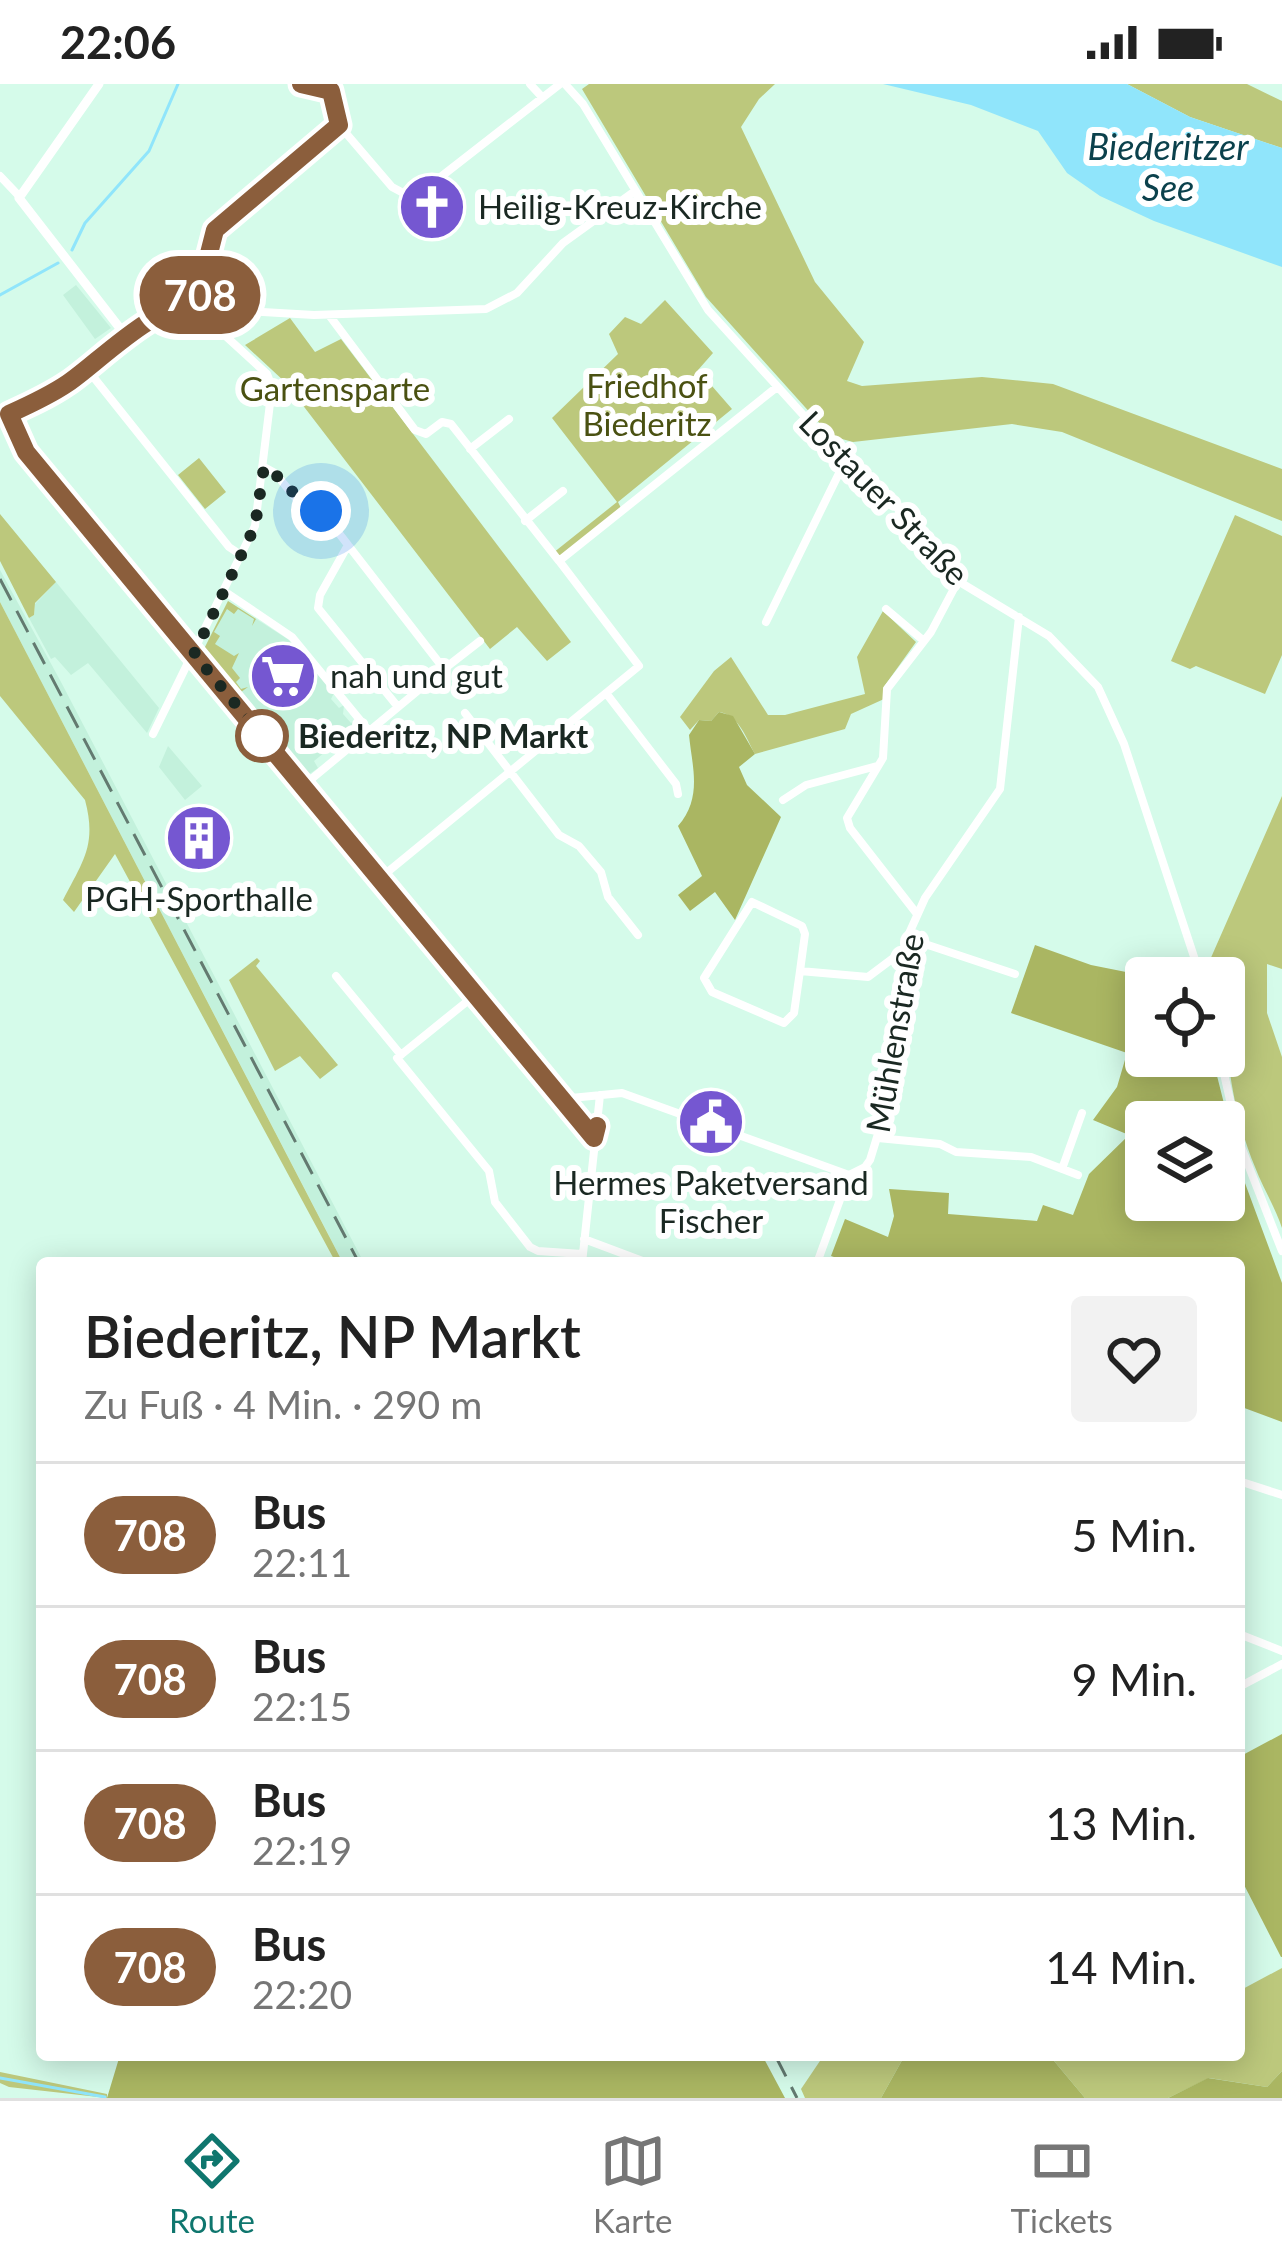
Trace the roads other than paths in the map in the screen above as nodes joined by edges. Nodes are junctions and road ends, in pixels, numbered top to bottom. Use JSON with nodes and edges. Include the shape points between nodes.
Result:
{"nodes":[{"id":1,"x":99,"y":84,"type":"edge"},
{"id":2,"x":300,"y":84,"type":"edge"},
{"id":3,"x":530,"y":84,"type":"edge"},
{"id":4,"x":563,"y":84,"type":"edge"},
{"id":5,"x":331,"y":88,"type":"edge"},
{"id":6,"x":542,"y":97,"type":"junction"},
{"id":7,"x":339,"y":125,"type":"junction"},
{"id":8,"x":0,"y":176,"type":"edge"},
{"id":9,"x":634,"y":191,"type":"junction"},
{"id":10,"x":19,"y":196,"type":"junction"},
{"id":11,"x":195,"y":308,"type":"junction"},
{"id":12,"x":329,"y":315,"type":"junction"},
{"id":13,"x":122,"y":338,"type":"junction"},
{"id":14,"x":87,"y":369,"type":"junction"},
{"id":15,"x":777,"y":386,"type":"junction"},
{"id":16,"x":4,"y":415,"type":"edge"},
{"id":17,"x":509,"y":419,"type":"dead end"},
{"id":18,"x":470,"y":449,"type":"junction"},
{"id":19,"x":847,"y":457,"type":"junction"},
{"id":20,"x":264,"y":467,"type":"junction"},
{"id":21,"x":563,"y":491,"type":"dead end"},
{"id":22,"x":525,"y":521,"type":"junction"},
{"id":23,"x":348,"y":545,"type":"junction"},
{"id":24,"x":241,"y":556,"type":"junction"},
{"id":25,"x":559,"y":561,"type":"junction"},
{"id":26,"x":958,"y":581,"type":"junction"},
{"id":27,"x":224,"y":591,"type":"junction"},
{"id":28,"x":886,"y":609,"type":"dead end"},
{"id":29,"x":1019,"y":616,"type":"junction"},
{"id":30,"x":766,"y":622,"type":"dead end"},
{"id":31,"x":480,"y":640,"type":"dead end"},
{"id":32,"x":924,"y":641,"type":"junction"},
{"id":33,"x":194,"y":654,"type":"junction"},
{"id":34,"x":444,"y":669,"type":"junction"},
{"id":35,"x":606,"y":693,"type":"junction"},
{"id":36,"x":398,"y":707,"type":"junction"},
{"id":37,"x":465,"y":712,"type":"dead end"},
{"id":38,"x":369,"y":730,"type":"junction"},
{"id":39,"x":153,"y":734,"type":"dead end"},
{"id":40,"x":879,"y":766,"type":"junction"},
{"id":41,"x":510,"y":771,"type":"junction"},
{"id":42,"x":303,"y":786,"type":"junction"},
{"id":43,"x":678,"y":794,"type":"dead end"},
{"id":44,"x":783,"y":800,"type":"dead end"},
{"id":45,"x":379,"y":878,"type":"junction"},
{"id":46,"x":917,"y":914,"type":"junction"},
{"id":47,"x":638,"y":935,"type":"dead end"},
{"id":48,"x":907,"y":938,"type":"junction"},
{"id":49,"x":904,"y":956,"type":"junction"},
{"id":50,"x":1194,"y":957,"type":"edge"},
{"id":51,"x":800,"y":970,"type":"junction"},
{"id":52,"x":1016,"y":974,"type":"dead end"},
{"id":53,"x":336,"y":976,"type":"dead end"},
{"id":54,"x":475,"y":995,"type":"junction"},
{"id":55,"x":401,"y":1055,"type":"junction"},
{"id":56,"x":1225,"y":1077,"type":"edge"},
{"id":57,"x":600,"y":1095,"type":"junction"},
{"id":58,"x":561,"y":1099,"type":"junction"},
{"id":59,"x":1082,"y":1113,"type":"dead end"},
{"id":60,"x":594,"y":1138,"type":"junction"},
{"id":61,"x":878,"y":1138,"type":"junction"},
{"id":62,"x":1062,"y":1169,"type":"junction"},
{"id":63,"x":848,"y":1175,"type":"junction"},
{"id":64,"x":1078,"y":1175,"type":"dead end"},
{"id":65,"x":584,"y":1239,"type":"junction"},
{"id":66,"x":1282,"y":1251,"type":"edge"},
{"id":67,"x":577,"y":1257,"type":"edge"},
{"id":68,"x":582,"y":1257,"type":"edge"},
{"id":69,"x":632,"y":1257,"type":"edge"},
{"id":70,"x":819,"y":1257,"type":"edge"},
{"id":71,"x":1245,"y":1483,"type":"edge"},
{"id":72,"x":1282,"y":1495,"type":"edge"},
{"id":73,"x":1245,"y":1637,"type":"edge"},
{"id":74,"x":1282,"y":1652,"type":"edge"},
{"id":75,"x":1282,"y":1664,"type":"edge"},
{"id":76,"x":1245,"y":1684,"type":"edge"}],
"edges":[{"from":1,"to":10,"type":"street"},
{"from":2,"to":5,"type":"street"},
{"from":3,"to":6,"type":"street"},
{"from":4,"to":6,"type":"street"},
{"from":4,"to":9,"type":"street","name":"Lostauer Straße"},
{"from":5,"to":7,"type":"street"},
{"from":6,"to":7,"type":"street","via":[[411,195],[396,191]]},
{"from":7,"to":11,"type":"street","via":[[215,230]]},
{"from":8,"to":10,"type":"street"},
{"from":9,"to":12,"type":"street","via":[[563,243],[500,304]]},
{"from":9,"to":15,"type":"street","name":"Lostauer Straße","via":[[700,300]]},
{"from":10,"to":13,"type":"street"},
{"from":11,"to":12,"type":"street"},
{"from":11,"to":13,"type":"street","via":[[163,313]]},
{"from":11,"to":20,"type":"street","via":[[271,380]]},
{"from":12,"to":18,"type":"street","via":[[417,432],[448,422]]},
{"from":13,"to":14,"type":"street"},
{"from":14,"to":16,"type":"street"},
{"from":14,"to":24,"type":"street"},
{"from":15,"to":19,"type":"street","name":"Lostauer Straße"},
{"from":15,"to":25,"type":"street"},
{"from":16,"to":33,"type":"street"},
{"from":17,"to":18,"type":"street"},
{"from":18,"to":22,"type":"street"},
{"from":19,"to":26,"type":"street","name":"Lostauer Straße"},
{"from":19,"to":30,"type":"street"},
{"from":20,"to":23,"type":"street","via":[[298,501],[321,511]]},
{"from":20,"to":24,"type":"street","via":[[256,522]]},
{"from":21,"to":22,"type":"street"},
{"from":22,"to":25,"type":"street"},
{"from":23,"to":34,"type":"street"},
{"from":23,"to":36,"type":"street","via":[[318,608]]},
{"from":24,"to":27,"type":"street"},
{"from":25,"to":35,"type":"street","via":[[639,666]]},
{"from":26,"to":29,"type":"street","name":"Lostauer Straße"},
{"from":26,"to":32,"type":"street"},
{"from":27,"to":33,"type":"street"},
{"from":27,"to":38,"type":"street","via":[[297,642]]},
{"from":28,"to":32,"type":"street"},
{"from":29,"to":46,"type":"street","name":"Mühlenstraße","via":[[1000,789]]},
{"from":29,"to":50,"type":"street","name":"Lostauer Straße","via":[[1104,696]]},
{"from":31,"to":34,"type":"street"},
{"from":32,"to":40,"type":"street","via":[[887,689]]},
{"from":33,"to":39,"type":"street"},
{"from":33,"to":42,"type":"street"},
{"from":34,"to":36,"type":"street"},
{"from":35,"to":41,"type":"street"},
{"from":35,"to":43,"type":"street"},
{"from":36,"to":38,"type":"street"},
{"from":37,"to":41,"type":"street"},
{"from":38,"to":42,"type":"street"},
{"from":40,"to":44,"type":"street","via":[[806,785]]},
{"from":40,"to":46,"type":"street","via":[[847,822]]},
{"from":41,"to":45,"type":"street"},
{"from":41,"to":47,"type":"street","via":[[601,872],[608,897]]},
{"from":42,"to":45,"type":"street"},
{"from":45,"to":54,"type":"street"},
{"from":46,"to":48,"type":"street","name":"Mühlenstraße"},
{"from":48,"to":49,"type":"street","name":"Mühlenstraße"},
{"from":48,"to":52,"type":"street"},
{"from":49,"to":51,"type":"street","via":[[868,977]]},
{"from":49,"to":61,"type":"street","name":"Mühlenstraße","via":[[896,1062]]},
{"from":51,"to":51,"type":"street","via":[[794,1013],[784,1023],[712,992],[704,978],[752,902],[802,926]]},
{"from":53,"to":55,"type":"street"},
{"from":54,"to":55,"type":"street"},
{"from":54,"to":58,"type":"street"},
{"from":55,"to":67,"type":"street","via":[[489,1171],[498,1208],[530,1247]]},
{"from":56,"to":66,"type":"street","via":[[1240,1144]]},
{"from":57,"to":58,"type":"street"},
{"from":57,"to":60,"type":"street"},
{"from":57,"to":63,"type":"street","via":[[629,1095]]},
{"from":58,"to":60,"type":"street"},
{"from":59,"to":62,"type":"street"},
{"from":60,"to":65,"type":"street"},
{"from":61,"to":62,"type":"street","via":[[1031,1157]]},
{"from":61,"to":63,"type":"street","name":"Mühlenstraße","via":[[865,1167]]},
{"from":62,"to":64,"type":"street"},
{"from":63,"to":70,"type":"street","name":"Mühlenstraße"},
{"from":65,"to":68,"type":"street"},
{"from":65,"to":69,"type":"street"},
{"from":71,"to":72,"type":"street"},
{"from":73,"to":74,"type":"street"},
{"from":75,"to":76,"type":"street"}]}
